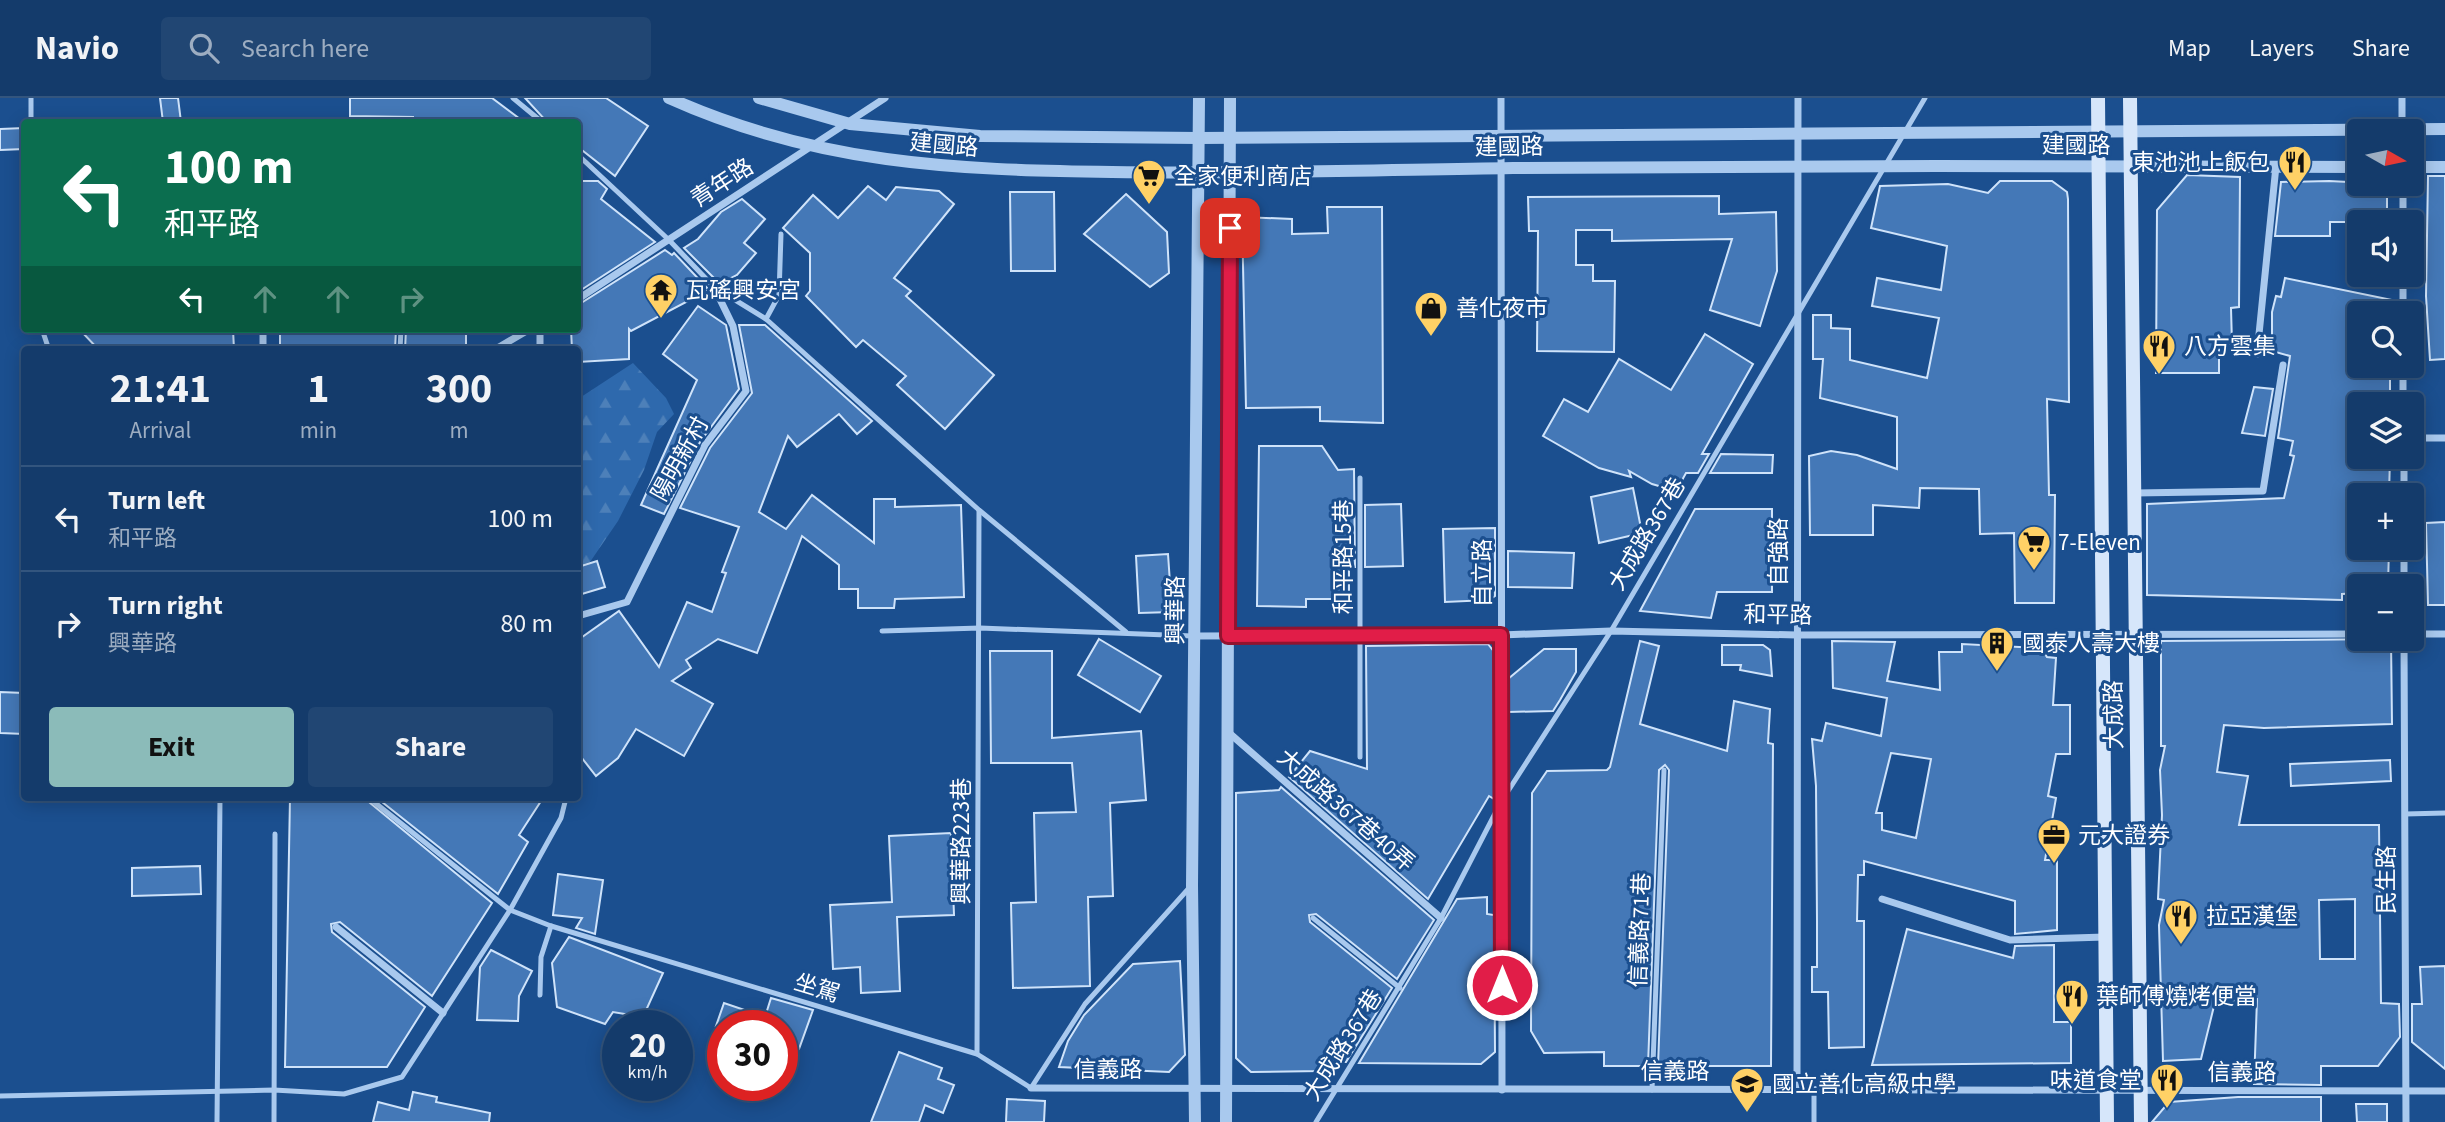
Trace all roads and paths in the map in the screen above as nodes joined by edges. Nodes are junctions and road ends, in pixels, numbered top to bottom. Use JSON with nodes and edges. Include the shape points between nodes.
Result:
{"nodes":[{"id":1,"x":31,"y":98,"type":"edge"},
{"id":2,"x":513,"y":98,"type":"edge"},
{"id":3,"x":669,"y":98,"type":"edge"},
{"id":4,"x":760,"y":98,"type":"edge"},
{"id":5,"x":886,"y":98,"type":"edge"},
{"id":6,"x":1199,"y":98,"type":"edge"},
{"id":7,"x":1230,"y":98,"type":"edge"},
{"id":8,"x":1501,"y":98,"type":"edge"},
{"id":9,"x":1798,"y":98,"type":"edge"},
{"id":10,"x":1925,"y":98,"type":"edge"},
{"id":11,"x":2098,"y":98,"type":"edge"},
{"id":12,"x":2130,"y":98,"type":"edge"},
{"id":13,"x":2402,"y":98,"type":"edge"},
{"id":14,"x":31,"y":119,"type":"edge"},
{"id":15,"x":538,"y":119,"type":"edge"},
{"id":16,"x":2402,"y":119,"type":"edge"},
{"id":17,"x":850,"y":124,"type":"junction"},
{"id":18,"x":2098,"y":129,"type":"junction"},
{"id":19,"x":2130,"y":129,"type":"junction"},
{"id":20,"x":2424,"y":129,"type":"edge"},
{"id":21,"x":2445,"y":129,"type":"edge"},
{"id":22,"x":2347,"y":130,"type":"edge"},
{"id":23,"x":1798,"y":132,"type":"junction"},
{"id":24,"x":1905,"y":132,"type":"junction"},
{"id":25,"x":1500,"y":136,"type":"junction"},
{"id":26,"x":1199,"y":138,"type":"junction"},
{"id":27,"x":1230,"y":138,"type":"junction"},
{"id":28,"x":812,"y":147,"type":"junction"},
{"id":29,"x":581,"y":158,"type":"edge"},
{"id":30,"x":1885,"y":165,"type":"junction"},
{"id":31,"x":1798,"y":166,"type":"junction"},
{"id":32,"x":2099,"y":166,"type":"junction"},
{"id":33,"x":2130,"y":166,"type":"junction"},
{"id":34,"x":2276,"y":166,"type":"junction"},
{"id":35,"x":2347,"y":167,"type":"edge"},
{"id":36,"x":2424,"y":167,"type":"edge"},
{"id":37,"x":2445,"y":167,"type":"edge"},
{"id":38,"x":1500,"y":168,"type":"junction"},
{"id":39,"x":1230,"y":173,"type":"junction"},
{"id":40,"x":1198,"y":174,"type":"junction"},
{"id":41,"x":781,"y":234,"type":"dead end"},
{"id":42,"x":669,"y":240,"type":"junction"},
{"id":43,"x":714,"y":287,"type":"junction"},
{"id":44,"x":581,"y":297,"type":"edge"},
{"id":45,"x":1798,"y":315,"type":"junction"},
{"id":46,"x":766,"y":319,"type":"junction"},
{"id":47,"x":523,"y":333,"type":"edge"},
{"id":48,"x":501,"y":346,"type":"edge"},
{"id":49,"x":2257,"y":354,"type":"dead end"},
{"id":50,"x":2283,"y":365,"type":"dead end"},
{"id":51,"x":2424,"y":438,"type":"edge"},
{"id":52,"x":2445,"y":438,"type":"edge"},
{"id":53,"x":1360,"y":478,"type":"dead end"},
{"id":54,"x":2134,"y":493,"type":"junction"},
{"id":55,"x":979,"y":510,"type":"junction"},
{"id":56,"x":581,"y":615,"type":"edge"},
{"id":57,"x":980,"y":628,"type":"junction"},
{"id":58,"x":882,"y":631,"type":"dead end"},
{"id":59,"x":1611,"y":631,"type":"junction"},
{"id":60,"x":1126,"y":632,"type":"junction"},
{"id":61,"x":2136,"y":634,"type":"junction"},
{"id":62,"x":2347,"y":634,"type":"edge"},
{"id":63,"x":2424,"y":634,"type":"edge"},
{"id":64,"x":2445,"y":634,"type":"edge"},
{"id":65,"x":1501,"y":635,"type":"junction"},
{"id":66,"x":1797,"y":635,"type":"junction"},
{"id":67,"x":2105,"y":635,"type":"junction"},
{"id":68,"x":1196,"y":636,"type":"junction"},
{"id":69,"x":1228,"y":636,"type":"junction"},
{"id":70,"x":1360,"y":636,"type":"junction"},
{"id":71,"x":2404,"y":651,"type":"edge"},
{"id":72,"x":1226,"y":730,"type":"junction"},
{"id":73,"x":1360,"y":757,"type":"dead end"},
{"id":74,"x":1664,"y":770,"type":"dead end"},
{"id":75,"x":220,"y":801,"type":"edge"},
{"id":76,"x":373,"y":801,"type":"edge"},
{"id":77,"x":565,"y":801,"type":"edge"},
{"id":78,"x":1502,"y":802,"type":"junction"},
{"id":79,"x":2445,"y":813,"type":"edge"},
{"id":80,"x":2405,"y":814,"type":"junction"},
{"id":81,"x":275,"y":834,"type":"dead end"},
{"id":82,"x":1192,"y":885,"type":"junction"},
{"id":83,"x":1882,"y":899,"type":"dead end"},
{"id":84,"x":510,"y":909,"type":"junction"},
{"id":85,"x":1313,"y":918,"type":"dead end"},
{"id":86,"x":1441,"y":918,"type":"junction"},
{"id":87,"x":551,"y":926,"type":"junction"},
{"id":88,"x":336,"y":927,"type":"dead end"},
{"id":89,"x":2106,"y":937,"type":"junction"},
{"id":90,"x":1400,"y":988,"type":"junction"},
{"id":91,"x":540,"y":995,"type":"dead end"},
{"id":92,"x":443,"y":1013,"type":"junction"},
{"id":93,"x":977,"y":1054,"type":"junction"},
{"id":94,"x":1031,"y":1088,"type":"junction"},
{"id":95,"x":1195,"y":1088,"type":"junction"},
{"id":96,"x":1226,"y":1088,"type":"junction"},
{"id":97,"x":1334,"y":1089,"type":"junction"},
{"id":98,"x":274,"y":1090,"type":"junction"},
{"id":99,"x":1502,"y":1090,"type":"junction"},
{"id":100,"x":1652,"y":1090,"type":"junction"},
{"id":101,"x":1797,"y":1091,"type":"junction"},
{"id":102,"x":1814,"y":1091,"type":"junction"},
{"id":103,"x":2141,"y":1091,"type":"junction"},
{"id":104,"x":2406,"y":1091,"type":"junction"},
{"id":105,"x":2445,"y":1091,"type":"edge"},
{"id":106,"x":2107,"y":1092,"type":"junction"},
{"id":107,"x":217,"y":1093,"type":"junction"},
{"id":108,"x":0,"y":1096,"type":"edge"},
{"id":109,"x":217,"y":1122,"type":"edge"},
{"id":110,"x":274,"y":1122,"type":"edge"},
{"id":111,"x":1195,"y":1122,"type":"edge"},
{"id":112,"x":1226,"y":1122,"type":"edge"},
{"id":113,"x":1316,"y":1122,"type":"edge"},
{"id":114,"x":1814,"y":1122,"type":"edge"},
{"id":115,"x":2108,"y":1122,"type":"edge"},
{"id":116,"x":2141,"y":1122,"type":"edge"},
{"id":117,"x":2406,"y":1122,"type":"edge"}],
"edges":[{"from":1,"to":14,"type":"lane"},
{"from":2,"to":15,"type":"lane"},
{"from":3,"to":28,"type":"street","name":"建國路"},
{"from":4,"to":17,"type":"street","name":"建國路"},
{"from":5,"to":17,"type":"street","name":"青年路"},
{"from":6,"to":26,"type":"street","name":"興華路"},
{"from":7,"to":27,"type":"street"},
{"from":8,"to":25,"type":"street","name":"自立路"},
{"from":9,"to":23,"type":"street","name":"自強路"},
{"from":10,"to":24,"type":"lane","name":"大成路367巷"},
{"from":11,"to":18,"type":"main road","name":"大成路"},
{"from":12,"to":19,"type":"main road","name":"大成路"},
{"from":13,"to":16,"type":"street"},
{"from":17,"to":26,"type":"street","name":"建國路","via":[[940,135]]},
{"from":17,"to":28,"type":"street","name":"青年路"},
{"from":18,"to":19,"type":"street","name":"建國路"},
{"from":18,"to":24,"type":"street","name":"建國路"},
{"from":18,"to":32,"type":"main road","name":"大成路"},
{"from":19,"to":22,"type":"street","name":"建國路"},
{"from":19,"to":33,"type":"main road","name":"大成路"},
{"from":20,"to":21,"type":"street","name":"建國路"},
{"from":23,"to":24,"type":"street","name":"建國路"},
{"from":23,"to":25,"type":"street","name":"建國路"},
{"from":23,"to":31,"type":"street","name":"自強路"},
{"from":24,"to":30,"type":"lane","name":"大成路367巷"},
{"from":25,"to":27,"type":"street","name":"建國路"},
{"from":25,"to":38,"type":"street","name":"自立路"},
{"from":26,"to":27,"type":"street","name":"建國路"},
{"from":26,"to":40,"type":"street","name":"興華路"},
{"from":27,"to":39,"type":"street"},
{"from":28,"to":40,"type":"street","name":"建國路","via":[[928,167],[983,171]]},
{"from":28,"to":42,"type":"street","name":"青年路"},
{"from":29,"to":42,"type":"lane"},
{"from":30,"to":31,"type":"street","name":"建國路"},
{"from":30,"to":32,"type":"street","name":"建國路"},
{"from":30,"to":45,"type":"lane","name":"大成路367巷"},
{"from":31,"to":38,"type":"street","name":"建國路"},
{"from":31,"to":45,"type":"street","name":"自強路"},
{"from":32,"to":33,"type":"street","name":"建國路"},
{"from":32,"to":67,"type":"main road","name":"大成路"},
{"from":33,"to":34,"type":"street","name":"建國路"},
{"from":33,"to":54,"type":"main road","name":"大成路"},
{"from":34,"to":35,"type":"street","name":"建國路"},
{"from":34,"to":49,"type":"street"},
{"from":36,"to":37,"type":"street"},
{"from":38,"to":39,"type":"street","name":"建國路"},
{"from":38,"to":65,"type":"street","name":"自立路"},
{"from":39,"to":40,"type":"street","name":"建國路"},
{"from":39,"to":69,"type":"street"},
{"from":40,"to":68,"type":"street","name":"興華路"},
{"from":41,"to":46,"type":"lane","via":[[779,295]]},
{"from":42,"to":43,"type":"lane"},
{"from":42,"to":44,"type":"street","name":"青年路"},
{"from":43,"to":46,"type":"lane"},
{"from":43,"to":56,"type":"street","name":"陽明新村","via":[[733,326],[746,391],[705,445],[627,602]]},
{"from":45,"to":59,"type":"lane","name":"大成路367巷"},
{"from":45,"to":66,"type":"street","name":"自強路"},
{"from":46,"to":55,"type":"lane"},
{"from":47,"to":48,"type":"street"},
{"from":50,"to":54,"type":"street","via":[[2263,491]]},
{"from":51,"to":52,"type":"street"},
{"from":53,"to":70,"type":"lane","name":"和平路15巷"},
{"from":54,"to":61,"type":"main road","name":"大成路"},
{"from":55,"to":57,"type":"lane","name":"興華路223巷"},
{"from":55,"to":60,"type":"lane"},
{"from":57,"to":58,"type":"lane"},
{"from":57,"to":60,"type":"lane"},
{"from":57,"to":93,"type":"lane","name":"興華路223巷"},
{"from":59,"to":65,"type":"street","name":"和平路"},
{"from":59,"to":66,"type":"street","name":"和平路"},
{"from":59,"to":78,"type":"lane","name":"大成路367巷"},
{"from":60,"to":68,"type":"lane"},
{"from":61,"to":62,"type":"street","name":"和平路"},
{"from":61,"to":67,"type":"street","name":"和平路"},
{"from":61,"to":103,"type":"main road","name":"大成路"},
{"from":63,"to":64,"type":"street"},
{"from":65,"to":70,"type":"street","name":"和平路"},
{"from":65,"to":78,"type":"street","name":"自立路"},
{"from":66,"to":67,"type":"street","name":"和平路"},
{"from":66,"to":101,"type":"street","name":"自強路"},
{"from":67,"to":89,"type":"main road","name":"大成路"},
{"from":68,"to":69,"type":"street","name":"和平路"},
{"from":68,"to":82,"type":"street","name":"興華路"},
{"from":69,"to":70,"type":"street","name":"和平路"},
{"from":69,"to":72,"type":"street"},
{"from":70,"to":73,"type":"lane","name":"和平路15巷"},
{"from":71,"to":80,"type":"street","name":"民生路"},
{"from":72,"to":86,"type":"street","name":"大成路367巷40弄"},
{"from":72,"to":96,"type":"street"},
{"from":74,"to":100,"type":"lane","name":"信義路71巷"},
{"from":75,"to":107,"type":"lane"},
{"from":76,"to":84,"type":"lane","name":"坐駕"},
{"from":77,"to":84,"type":"lane","via":[[561,818]]},
{"from":78,"to":86,"type":"lane","name":"大成路367巷"},
{"from":78,"to":99,"type":"street","name":"自立路"},
{"from":79,"to":80,"type":"lane"},
{"from":80,"to":104,"type":"street","name":"民生路"},
{"from":81,"to":98,"type":"lane"},
{"from":82,"to":94,"type":"lane","via":[[1085,1004]]},
{"from":82,"to":95,"type":"street","name":"興華路"},
{"from":83,"to":89,"type":"street","via":[[2010,940]]},
{"from":84,"to":87,"type":"lane","name":"坐駕"},
{"from":84,"to":92,"type":"lane"},
{"from":85,"to":90,"type":"lane","name":"大成路367巷"},
{"from":86,"to":90,"type":"lane","name":"大成路367巷"},
{"from":87,"to":91,"type":"lane","via":[[541,957]]},
{"from":87,"to":93,"type":"lane","name":"坐駕"},
{"from":88,"to":92,"type":"street"},
{"from":89,"to":106,"type":"main road","name":"大成路"},
{"from":90,"to":97,"type":"lane","name":"大成路367巷"},
{"from":92,"to":98,"type":"lane","via":[[401,1077],[344,1094]]},
{"from":93,"to":94,"type":"lane","name":"坐駕"},
{"from":94,"to":95,"type":"street","name":"信義路"},
{"from":95,"to":96,"type":"street","name":"信義路"},
{"from":95,"to":111,"type":"street","name":"興華路"},
{"from":96,"to":97,"type":"street","name":"信義路"},
{"from":96,"to":112,"type":"street"},
{"from":97,"to":99,"type":"street","name":"信義路"},
{"from":97,"to":113,"type":"lane","name":"大成路367巷"},
{"from":98,"to":107,"type":"lane"},
{"from":98,"to":110,"type":"lane"},
{"from":99,"to":100,"type":"street","name":"信義路"},
{"from":100,"to":101,"type":"street","name":"信義路"},
{"from":101,"to":102,"type":"street","name":"信義路"},
{"from":102,"to":106,"type":"street","name":"信義路"},
{"from":102,"to":114,"type":"lane"},
{"from":103,"to":104,"type":"street","name":"信義路"},
{"from":103,"to":106,"type":"street","name":"信義路"},
{"from":103,"to":116,"type":"main road","name":"大成路"},
{"from":104,"to":105,"type":"street","name":"信義路"},
{"from":104,"to":117,"type":"street","name":"民生路"},
{"from":106,"to":115,"type":"main road","name":"大成路"},
{"from":107,"to":108,"type":"lane"},
{"from":107,"to":109,"type":"lane"}]}
